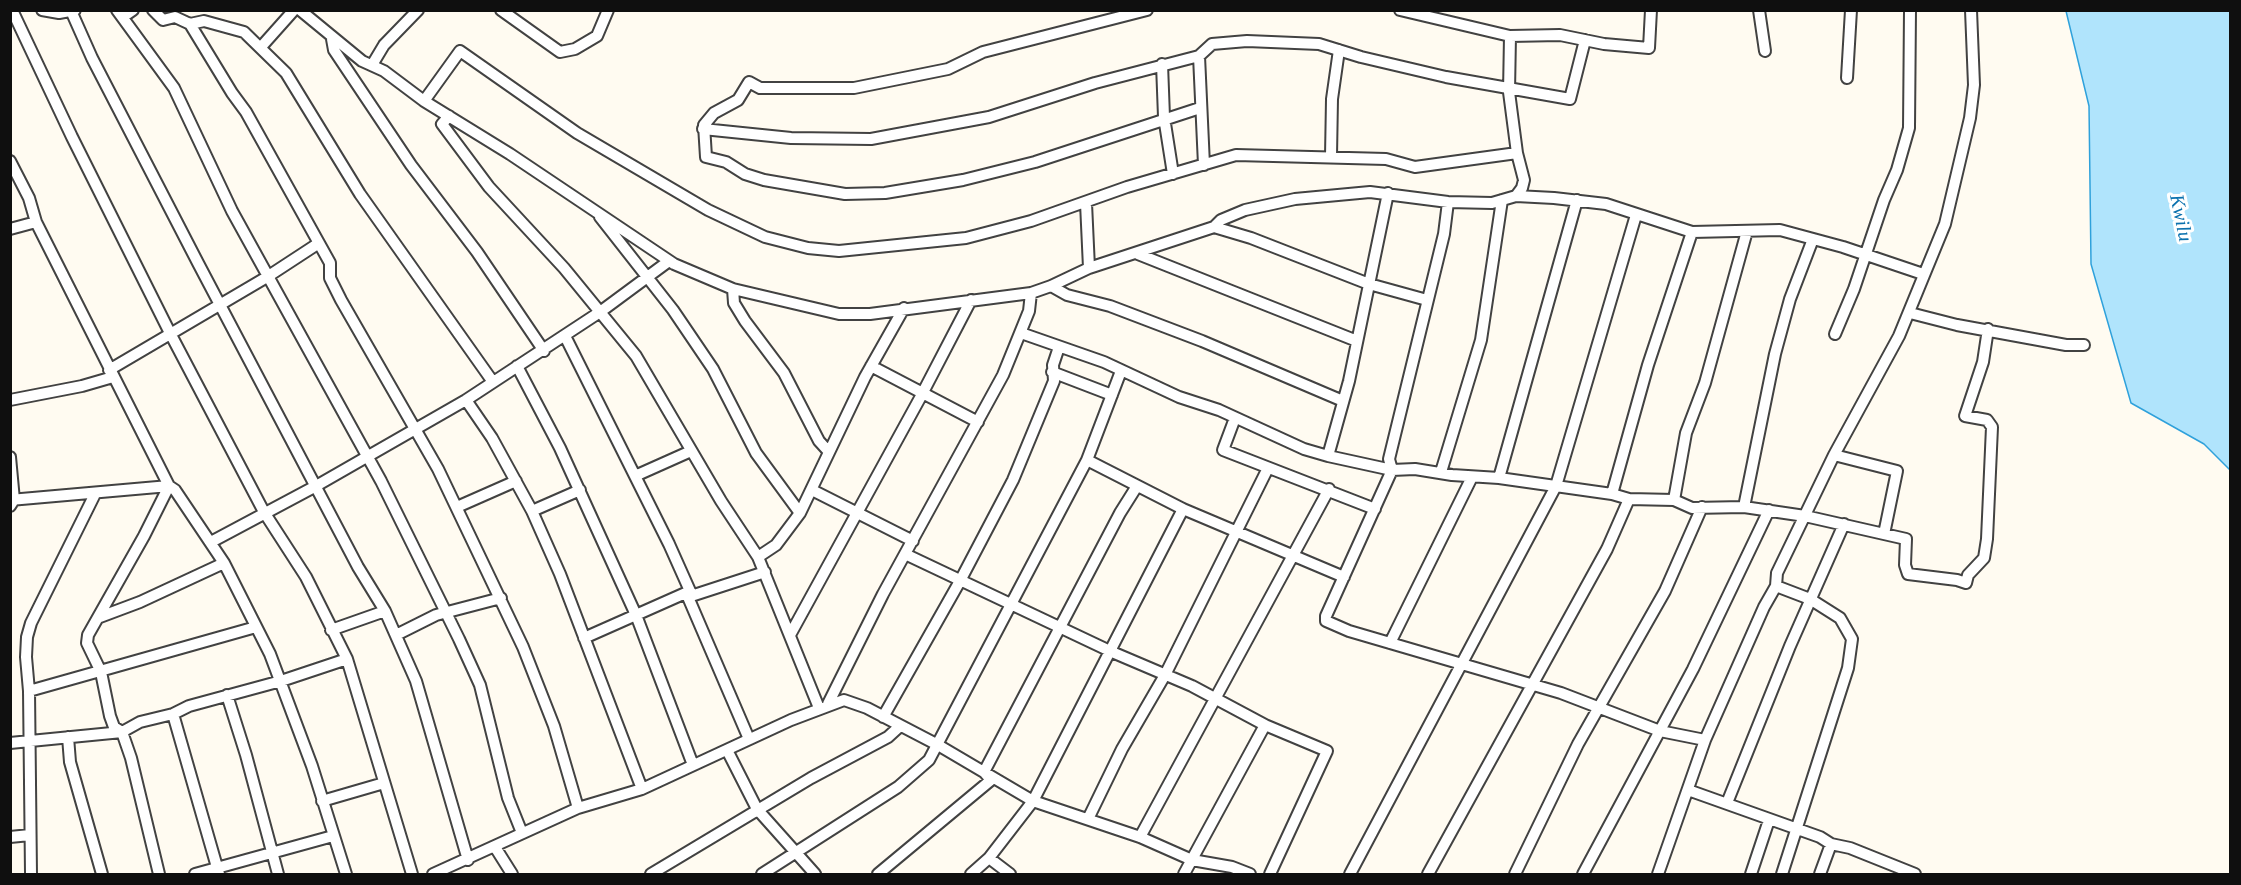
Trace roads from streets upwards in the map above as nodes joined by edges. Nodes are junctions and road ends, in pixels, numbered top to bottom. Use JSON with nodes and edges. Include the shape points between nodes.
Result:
{"nodes":[{"id":1,"x":12,"y":10,"type":"edge"},
{"id":2,"x":42,"y":10,"type":"edge"},
{"id":3,"x":133,"y":10,"type":"edge"},
{"id":4,"x":153,"y":10,"type":"edge"},
{"id":5,"x":294,"y":10,"type":"edge"},
{"id":6,"x":300,"y":10,"type":"edge"},
{"id":7,"x":418,"y":10,"type":"edge"},
{"id":8,"x":501,"y":10,"type":"edge"},
{"id":9,"x":608,"y":10,"type":"edge"},
{"id":10,"x":1147,"y":10,"type":"edge"},
{"id":11,"x":1400,"y":10,"type":"edge"},
{"id":12,"x":1651,"y":10,"type":"edge"},
{"id":13,"x":1759,"y":10,"type":"edge"},
{"id":14,"x":1851,"y":10,"type":"edge"},
{"id":15,"x":1910,"y":10,"type":"edge"},
{"id":16,"x":1971,"y":10,"type":"edge"},
{"id":17,"x":73,"y":12,"type":"edge"},
{"id":18,"x":1132,"y":12,"type":"edge"},
{"id":19,"x":120,"y":14,"type":"edge"},
{"id":20,"x":190,"y":24,"type":"junction"},
{"id":21,"x":1510,"y":36,"type":"junction"},
{"id":22,"x":332,"y":39,"type":"junction"},
{"id":23,"x":1585,"y":40,"type":"junction"},
{"id":24,"x":261,"y":47,"type":"junction"},
{"id":25,"x":1339,"y":50,"type":"junction"},
{"id":26,"x":1765,"y":51,"type":"dead end"},
{"id":27,"x":1199,"y":56,"type":"junction"},
{"id":28,"x":1162,"y":64,"type":"junction"},
{"id":29,"x":372,"y":65,"type":"junction"},
{"id":30,"x":1846,"y":78,"type":"dead end"},
{"id":31,"x":1510,"y":87,"type":"junction"},
{"id":32,"x":424,"y":101,"type":"junction"},
{"id":33,"x":1200,"y":108,"type":"junction"},
{"id":34,"x":449,"y":116,"type":"junction"},
{"id":35,"x":1164,"y":117,"type":"junction"},
{"id":36,"x":703,"y":129,"type":"junction"},
{"id":37,"x":1517,"y":153,"type":"junction"},
{"id":38,"x":1331,"y":156,"type":"junction"},
{"id":39,"x":10,"y":160,"type":"edge"},
{"id":40,"x":1204,"y":165,"type":"junction"},
{"id":41,"x":1173,"y":174,"type":"junction"},
{"id":42,"x":1388,"y":193,"type":"junction"},
{"id":43,"x":1516,"y":196,"type":"junction"},
{"id":44,"x":1502,"y":200,"type":"junction"},
{"id":45,"x":1578,"y":200,"type":"junction"},
{"id":46,"x":1448,"y":202,"type":"junction"},
{"id":47,"x":1086,"y":203,"type":"junction"},
{"id":48,"x":592,"y":208,"type":"junction"},
{"id":49,"x":1636,"y":215,"type":"junction"},
{"id":50,"x":36,"y":222,"type":"junction"},
{"id":51,"x":1214,"y":227,"type":"junction"},
{"id":52,"x":10,"y":229,"type":"edge"},
{"id":53,"x":1747,"y":231,"type":"junction"},
{"id":54,"x":1692,"y":232,"type":"junction"},
{"id":55,"x":1813,"y":239,"type":"junction"},
{"id":56,"x":319,"y":243,"type":"junction"},
{"id":57,"x":1138,"y":254,"type":"junction"},
{"id":58,"x":1866,"y":256,"type":"junction"},
{"id":59,"x":669,"y":261,"type":"junction"},
{"id":60,"x":1089,"y":268,"type":"junction"},
{"id":61,"x":1923,"y":274,"type":"junction"},
{"id":62,"x":267,"y":277,"type":"junction"},
{"id":63,"x":648,"y":278,"type":"junction"},
{"id":64,"x":1369,"y":284,"type":"junction"},
{"id":65,"x":1052,"y":286,"type":"junction"},
{"id":66,"x":733,"y":289,"type":"junction"},
{"id":67,"x":1031,"y":293,"type":"junction"},
{"id":68,"x":971,"y":300,"type":"junction"},
{"id":69,"x":1427,"y":300,"type":"junction"},
{"id":70,"x":221,"y":305,"type":"junction"},
{"id":71,"x":904,"y":309,"type":"junction"},
{"id":72,"x":600,"y":312,"type":"junction"},
{"id":73,"x":1910,"y":313,"type":"junction"},
{"id":74,"x":1988,"y":329,"type":"junction"},
{"id":75,"x":170,"y":333,"type":"junction"},
{"id":76,"x":1021,"y":333,"type":"junction"},
{"id":77,"x":1835,"y":334,"type":"dead end"},
{"id":78,"x":565,"y":336,"type":"junction"},
{"id":79,"x":1358,"y":341,"type":"junction"},
{"id":80,"x":2084,"y":345,"type":"dead end"},
{"id":81,"x":1059,"y":347,"type":"junction"},
{"id":82,"x":544,"y":351,"type":"junction"},
{"id":83,"x":518,"y":366,"type":"junction"},
{"id":84,"x":871,"y":366,"type":"junction"},
{"id":85,"x":1121,"y":371,"type":"junction"},
{"id":86,"x":1052,"y":372,"type":"junction"},
{"id":87,"x":111,"y":374,"type":"junction"},
{"id":88,"x":493,"y":382,"type":"junction"},
{"id":89,"x":923,"y":394,"type":"junction"},
{"id":90,"x":1112,"y":395,"type":"junction"},
{"id":91,"x":10,"y":400,"type":"edge"},
{"id":92,"x":466,"y":400,"type":"junction"},
{"id":93,"x":1343,"y":401,"type":"junction"},
{"id":94,"x":1235,"y":418,"type":"junction"},
{"id":95,"x":978,"y":422,"type":"junction"},
{"id":96,"x":415,"y":429,"type":"junction"},
{"id":97,"x":691,"y":451,"type":"junction"},
{"id":98,"x":829,"y":452,"type":"junction"},
{"id":99,"x":1834,"y":455,"type":"junction"},
{"id":100,"x":367,"y":456,"type":"junction"},
{"id":101,"x":1328,"y":456,"type":"junction"},
{"id":102,"x":10,"y":457,"type":"edge"},
{"id":103,"x":1087,"y":460,"type":"junction"},
{"id":104,"x":1268,"y":468,"type":"junction"},
{"id":105,"x":1392,"y":470,"type":"junction"},
{"id":106,"x":1441,"y":472,"type":"junction"},
{"id":107,"x":635,"y":476,"type":"junction"},
{"id":108,"x":1472,"y":477,"type":"junction"},
{"id":109,"x":1499,"y":478,"type":"junction"},
{"id":110,"x":516,"y":481,"type":"junction"},
{"id":111,"x":169,"y":486,"type":"junction"},
{"id":112,"x":316,"y":486,"type":"junction"},
{"id":113,"x":1137,"y":486,"type":"junction"},
{"id":114,"x":1556,"y":486,"type":"junction"},
{"id":115,"x":1329,"y":489,"type":"junction"},
{"id":116,"x":580,"y":490,"type":"junction"},
{"id":117,"x":812,"y":490,"type":"junction"},
{"id":118,"x":95,"y":494,"type":"junction"},
{"id":119,"x":1612,"y":494,"type":"junction"},
{"id":120,"x":1629,"y":499,"type":"junction"},
{"id":121,"x":1674,"y":500,"type":"junction"},
{"id":122,"x":12,"y":502,"type":"edge"},
{"id":123,"x":457,"y":507,"type":"junction"},
{"id":124,"x":1702,"y":507,"type":"junction"},
{"id":125,"x":1744,"y":507,"type":"junction"},
{"id":126,"x":1184,"y":509,"type":"junction"},
{"id":127,"x":1375,"y":509,"type":"junction"},
{"id":128,"x":1769,"y":510,"type":"junction"},
{"id":129,"x":532,"y":511,"type":"junction"},
{"id":130,"x":264,"y":512,"type":"junction"},
{"id":131,"x":800,"y":513,"type":"junction"},
{"id":132,"x":859,"y":513,"type":"junction"},
{"id":133,"x":1805,"y":516,"type":"junction"},
{"id":134,"x":1844,"y":524,"type":"junction"},
{"id":135,"x":1237,"y":530,"type":"junction"},
{"id":136,"x":1884,"y":534,"type":"junction"},
{"id":137,"x":913,"y":541,"type":"junction"},
{"id":138,"x":211,"y":542,"type":"junction"},
{"id":139,"x":905,"y":554,"type":"junction"},
{"id":140,"x":758,"y":557,"type":"junction"},
{"id":141,"x":1291,"y":557,"type":"junction"},
{"id":142,"x":224,"y":563,"type":"junction"},
{"id":143,"x":765,"y":572,"type":"junction"},
{"id":144,"x":1344,"y":577,"type":"junction"},
{"id":145,"x":960,"y":581,"type":"junction"},
{"id":146,"x":1776,"y":586,"type":"junction"},
{"id":147,"x":689,"y":594,"type":"junction"},
{"id":148,"x":501,"y":598,"type":"junction"},
{"id":149,"x":1810,"y":599,"type":"junction"},
{"id":150,"x":1010,"y":604,"type":"junction"},
{"id":151,"x":385,"y":611,"type":"junction"},
{"id":152,"x":446,"y":613,"type":"junction"},
{"id":153,"x":636,"y":615,"type":"junction"},
{"id":154,"x":100,"y":617,"type":"junction"},
{"id":155,"x":256,"y":627,"type":"junction"},
{"id":156,"x":1062,"y":627,"type":"junction"},
{"id":157,"x":331,"y":630,"type":"junction"},
{"id":158,"x":396,"y":634,"type":"junction"},
{"id":159,"x":790,"y":635,"type":"junction"},
{"id":160,"x":585,"y":638,"type":"junction"},
{"id":161,"x":1390,"y":643,"type":"junction"},
{"id":162,"x":1112,"y":652,"type":"junction"},
{"id":163,"x":347,"y":658,"type":"junction"},
{"id":164,"x":1462,"y":664,"type":"junction"},
{"id":165,"x":101,"y":672,"type":"junction"},
{"id":166,"x":1164,"y":675,"type":"junction"},
{"id":167,"x":281,"y":681,"type":"junction"},
{"id":168,"x":1531,"y":685,"type":"junction"},
{"id":169,"x":29,"y":691,"type":"junction"},
{"id":170,"x":227,"y":695,"type":"junction"},
{"id":171,"x":1215,"y":699,"type":"junction"},
{"id":172,"x":823,"y":706,"type":"junction"},
{"id":173,"x":1599,"y":709,"type":"junction"},
{"id":174,"x":173,"y":714,"type":"junction"},
{"id":175,"x":883,"y":717,"type":"junction"},
{"id":176,"x":1265,"y":725,"type":"junction"},
{"id":177,"x":900,"y":726,"type":"junction"},
{"id":178,"x":1660,"y":731,"type":"junction"},
{"id":179,"x":122,"y":732,"type":"junction"},
{"id":180,"x":68,"y":737,"type":"junction"},
{"id":181,"x":749,"y":739,"type":"junction"},
{"id":182,"x":1705,"y":740,"type":"junction"},
{"id":183,"x":10,"y":743,"type":"edge"},
{"id":184,"x":28,"y":743,"type":"junction"},
{"id":185,"x":938,"y":745,"type":"junction"},
{"id":186,"x":727,"y":750,"type":"junction"},
{"id":187,"x":693,"y":765,"type":"junction"},
{"id":188,"x":984,"y":772,"type":"junction"},
{"id":189,"x":384,"y":783,"type":"junction"},
{"id":190,"x":642,"y":789,"type":"junction"},
{"id":191,"x":1688,"y":790,"type":"junction"},
{"id":192,"x":322,"y":801,"type":"junction"},
{"id":193,"x":1033,"y":801,"type":"junction"},
{"id":194,"x":1727,"y":803,"type":"junction"},
{"id":195,"x":578,"y":808,"type":"junction"},
{"id":196,"x":757,"y":810,"type":"junction"},
{"id":197,"x":1088,"y":819,"type":"junction"},
{"id":198,"x":1769,"y":820,"type":"junction"},
{"id":199,"x":1797,"y":829,"type":"junction"},
{"id":200,"x":522,"y":833,"type":"junction"},
{"id":201,"x":30,"y":836,"type":"junction"},
{"id":202,"x":333,"y":836,"type":"junction"},
{"id":203,"x":10,"y":837,"type":"edge"},
{"id":204,"x":1140,"y":837,"type":"junction"},
{"id":205,"x":1832,"y":844,"type":"junction"},
{"id":206,"x":495,"y":847,"type":"junction"},
{"id":207,"x":272,"y":853,"type":"junction"},
{"id":208,"x":794,"y":853,"type":"junction"},
{"id":209,"x":989,"y":858,"type":"junction"},
{"id":210,"x":468,"y":860,"type":"junction"},
{"id":211,"x":1192,"y":860,"type":"junction"},
{"id":212,"x":219,"y":872,"type":"edge"},
{"id":213,"x":1902,"y":873,"type":"edge"},
{"id":214,"x":32,"y":874,"type":"edge"},
{"id":215,"x":102,"y":874,"type":"edge"},
{"id":216,"x":159,"y":874,"type":"edge"},
{"id":217,"x":195,"y":874,"type":"edge"},
{"id":218,"x":278,"y":874,"type":"edge"},
{"id":219,"x":345,"y":874,"type":"edge"},
{"id":220,"x":412,"y":874,"type":"edge"},
{"id":221,"x":434,"y":874,"type":"edge"},
{"id":222,"x":512,"y":874,"type":"edge"},
{"id":223,"x":651,"y":874,"type":"edge"},
{"id":224,"x":762,"y":874,"type":"edge"},
{"id":225,"x":815,"y":874,"type":"edge"},
{"id":226,"x":878,"y":874,"type":"edge"},
{"id":227,"x":971,"y":874,"type":"edge"},
{"id":228,"x":1010,"y":874,"type":"edge"},
{"id":229,"x":1184,"y":874,"type":"edge"},
{"id":230,"x":1250,"y":874,"type":"edge"},
{"id":231,"x":1270,"y":874,"type":"edge"},
{"id":232,"x":1350,"y":874,"type":"edge"},
{"id":233,"x":1428,"y":874,"type":"edge"},
{"id":234,"x":1515,"y":874,"type":"edge"},
{"id":235,"x":1583,"y":874,"type":"edge"},
{"id":236,"x":1658,"y":874,"type":"edge"},
{"id":237,"x":1754,"y":874,"type":"edge"},
{"id":238,"x":1782,"y":874,"type":"edge"},
{"id":239,"x":1820,"y":874,"type":"edge"},
{"id":240,"x":1915,"y":874,"type":"edge"}],
"edges":[{"from":1,"to":75,"type":"street"},
{"from":2,"to":17,"type":"street"},
{"from":3,"to":19,"type":"street"},
{"from":4,"to":20,"type":"street","via":[[163,20],[175,16]]},
{"from":5,"to":24,"type":"street"},
{"from":6,"to":22,"type":"street"},
{"from":7,"to":29,"type":"street","via":[[384,45]]},
{"from":8,"to":9,"type":"street","via":[[560,52],[575,49],[597,36]]},
{"from":10,"to":18,"type":"street"},
{"from":11,"to":21,"type":"street"},
{"from":12,"to":23,"type":"street","via":[[1649,48]]},
{"from":13,"to":26,"type":"street"},
{"from":14,"to":30,"type":"street"},
{"from":15,"to":58,"type":"street","via":[[1909,128]]},
{"from":16,"to":61,"type":"street","via":[[1974,85],[1970,118],[1945,224]]},
{"from":17,"to":70,"type":"street","via":[[92,58]]},
{"from":18,"to":36,"type":"street","via":[[983,52],[948,69],[854,88],[760,88],[749,82],[738,100],[714,113]]},
{"from":19,"to":62,"type":"street","via":[[174,88]]},
{"from":20,"to":24,"type":"street","via":[[204,21],[232,27]]},
{"from":20,"to":56,"type":"street","via":[[246,112]]},
{"from":21,"to":23,"type":"street","via":[[1560,35]]},
{"from":21,"to":31,"type":"street"},
{"from":22,"to":29,"type":"street"},
{"from":22,"to":82,"type":"street","via":[[334,50],[411,165],[490,270]]},
{"from":23,"to":31,"type":"street","via":[[1570,99]]},
{"from":24,"to":88,"type":"street","via":[[286,74],[360,194]]},
{"from":25,"to":27,"type":"street","via":[[1319,44],[1248,40],[1212,44]]},
{"from":25,"to":31,"type":"street","via":[[1446,77]]},
{"from":25,"to":38,"type":"street","via":[[1332,99]]},
{"from":27,"to":28,"type":"street"},
{"from":27,"to":33,"type":"street"},
{"from":28,"to":35,"type":"street"},
{"from":28,"to":36,"type":"street","via":[[989,117],[872,139],[791,138]]},
{"from":29,"to":32,"type":"street"},
{"from":31,"to":37,"type":"street"},
{"from":32,"to":34,"type":"street"},
{"from":32,"to":47,"type":"street","via":[[460,51],[577,133],[708,210],[765,237],[808,248],[849,250],[966,238]]},
{"from":33,"to":35,"type":"street"},
{"from":33,"to":40,"type":"street"},
{"from":34,"to":48,"type":"street"},
{"from":34,"to":72,"type":"street","via":[[442,124],[489,187]]},
{"from":35,"to":36,"type":"street","via":[[1035,162],[963,180],[885,193],[845,194],[745,174],[726,162],[706,158]]},
{"from":35,"to":41,"type":"street"},
{"from":37,"to":38,"type":"street","via":[[1415,167],[1386,159]]},
{"from":37,"to":43,"type":"street","via":[[1524,180]]},
{"from":38,"to":40,"type":"street","via":[[1236,155]]},
{"from":39,"to":50,"type":"street"},
{"from":40,"to":41,"type":"street"},
{"from":41,"to":47,"type":"street"},
{"from":42,"to":46,"type":"street"},
{"from":42,"to":51,"type":"street","via":[[1295,199],[1245,210]]},
{"from":42,"to":64,"type":"street"},
{"from":43,"to":44,"type":"street"},
{"from":43,"to":45,"type":"street"},
{"from":44,"to":46,"type":"street"},
{"from":44,"to":106,"type":"street","via":[[1481,340]]},
{"from":45,"to":49,"type":"street","via":[[1606,204]]},
{"from":45,"to":109,"type":"street"},
{"from":46,"to":69,"type":"street"},
{"from":47,"to":60,"type":"street"},
{"from":48,"to":59,"type":"street"},
{"from":48,"to":63,"type":"street"},
{"from":49,"to":54,"type":"street"},
{"from":49,"to":114,"type":"street"},
{"from":50,"to":52,"type":"street"},
{"from":50,"to":87,"type":"street"},
{"from":51,"to":57,"type":"street"},
{"from":51,"to":64,"type":"street"},
{"from":53,"to":54,"type":"street"},
{"from":53,"to":55,"type":"street","via":[[1780,230]]},
{"from":53,"to":121,"type":"street","via":[[1705,383],[1686,433]]},
{"from":54,"to":119,"type":"street","via":[[1648,365]]},
{"from":55,"to":58,"type":"street"},
{"from":55,"to":125,"type":"street","via":[[1790,299],[1775,354]]},
{"from":56,"to":62,"type":"street"},
{"from":56,"to":96,"type":"street","via":[[330,262],[330,278],[341,300]]},
{"from":57,"to":60,"type":"street"},
{"from":57,"to":79,"type":"street"},
{"from":58,"to":61,"type":"street"},
{"from":58,"to":77,"type":"street"},
{"from":59,"to":63,"type":"street"},
{"from":59,"to":66,"type":"street"},
{"from":60,"to":65,"type":"street"},
{"from":61,"to":73,"type":"street"},
{"from":62,"to":70,"type":"street"},
{"from":62,"to":100,"type":"street"},
{"from":63,"to":72,"type":"street"},
{"from":63,"to":131,"type":"street","via":[[713,369],[756,453]]},
{"from":64,"to":69,"type":"street"},
{"from":64,"to":79,"type":"street"},
{"from":65,"to":67,"type":"street"},
{"from":65,"to":93,"type":"street","via":[[1067,295],[1110,306],[1191,337]]},
{"from":66,"to":71,"type":"street","via":[[839,314]]},
{"from":66,"to":98,"type":"street","via":[[735,303],[745,321],[784,373],[819,441]]},
{"from":67,"to":68,"type":"street"},
{"from":67,"to":76,"type":"street"},
{"from":68,"to":71,"type":"street"},
{"from":68,"to":89,"type":"street"},
{"from":69,"to":105,"type":"street","via":[[1389,459]]},
{"from":70,"to":75,"type":"street"},
{"from":70,"to":112,"type":"street"},
{"from":71,"to":84,"type":"street"},
{"from":72,"to":78,"type":"street"},
{"from":72,"to":97,"type":"street","via":[[636,356]]},
{"from":73,"to":74,"type":"street"},
{"from":73,"to":99,"type":"street"},
{"from":74,"to":80,"type":"street"},
{"from":74,"to":136,"type":"street","via":[[1983,362],[1965,416],[1987,420],[1992,427],[1984,558],[1968,575],[1966,584],[1912,576],[1905,565],[1906,538]]},
{"from":75,"to":87,"type":"street"},
{"from":75,"to":130,"type":"street"},
{"from":76,"to":81,"type":"street"},
{"from":76,"to":95,"type":"street"},
{"from":78,"to":82,"type":"street"},
{"from":78,"to":107,"type":"street"},
{"from":79,"to":93,"type":"street"},
{"from":81,"to":85,"type":"street"},
{"from":81,"to":86,"type":"street"},
{"from":82,"to":83,"type":"street"},
{"from":83,"to":88,"type":"street"},
{"from":83,"to":116,"type":"street"},
{"from":84,"to":89,"type":"street"},
{"from":84,"to":98,"type":"street"},
{"from":85,"to":90,"type":"street"},
{"from":85,"to":94,"type":"street"},
{"from":86,"to":90,"type":"street"},
{"from":86,"to":145,"type":"street","via":[[1054,381],[1014,480]]},
{"from":87,"to":91,"type":"street","via":[[82,386]]},
{"from":87,"to":111,"type":"street"},
{"from":88,"to":92,"type":"street"},
{"from":89,"to":95,"type":"street"},
{"from":89,"to":132,"type":"street"},
{"from":90,"to":103,"type":"street"},
{"from":92,"to":96,"type":"street"},
{"from":92,"to":110,"type":"street"},
{"from":93,"to":101,"type":"street"},
{"from":94,"to":101,"type":"street"},
{"from":94,"to":104,"type":"street","via":[[1223,450]]},
{"from":95,"to":137,"type":"street"},
{"from":96,"to":100,"type":"street"},
{"from":96,"to":123,"type":"street"},
{"from":97,"to":107,"type":"street"},
{"from":97,"to":140,"type":"street"},
{"from":98,"to":117,"type":"street"},
{"from":99,"to":133,"type":"street"},
{"from":99,"to":136,"type":"street","via":[[1897,471]]},
{"from":100,"to":112,"type":"street"},
{"from":100,"to":152,"type":"street"},
{"from":101,"to":105,"type":"street"},
{"from":102,"to":122,"type":"street"},
{"from":103,"to":113,"type":"street"},
{"from":103,"to":150,"type":"street"},
{"from":104,"to":115,"type":"street"},
{"from":104,"to":135,"type":"street"},
{"from":105,"to":106,"type":"street"},
{"from":105,"to":127,"type":"street"},
{"from":106,"to":108,"type":"street"},
{"from":107,"to":147,"type":"street"},
{"from":108,"to":109,"type":"street"},
{"from":108,"to":161,"type":"street"},
{"from":109,"to":114,"type":"street"},
{"from":110,"to":123,"type":"street"},
{"from":110,"to":129,"type":"street"},
{"from":111,"to":118,"type":"street"},
{"from":111,"to":138,"type":"street"},
{"from":111,"to":154,"type":"street"},
{"from":112,"to":130,"type":"street"},
{"from":112,"to":151,"type":"street"},
{"from":113,"to":126,"type":"street"},
{"from":113,"to":156,"type":"street"},
{"from":114,"to":119,"type":"street"},
{"from":114,"to":164,"type":"street"},
{"from":115,"to":127,"type":"street"},
{"from":115,"to":141,"type":"street"},
{"from":116,"to":129,"type":"street"},
{"from":116,"to":153,"type":"street"},
{"from":117,"to":131,"type":"street"},
{"from":117,"to":132,"type":"street"},
{"from":118,"to":122,"type":"street"},
{"from":118,"to":169,"type":"street","via":[[31,623],[26,657]]},
{"from":119,"to":120,"type":"street"},
{"from":120,"to":121,"type":"street"},
{"from":120,"to":168,"type":"street"},
{"from":121,"to":124,"type":"street","via":[[1683,506]]},
{"from":123,"to":148,"type":"street"},
{"from":124,"to":125,"type":"street"},
{"from":124,"to":173,"type":"street","via":[[1665,591]]},
{"from":125,"to":128,"type":"street"},
{"from":126,"to":135,"type":"street"},
{"from":126,"to":162,"type":"street"},
{"from":127,"to":144,"type":"street"},
{"from":128,"to":133,"type":"street"},
{"from":128,"to":178,"type":"street"},
{"from":129,"to":160,"type":"street"},
{"from":130,"to":138,"type":"street"},
{"from":130,"to":157,"type":"street","via":[[306,577]]},
{"from":131,"to":140,"type":"street","via":[[776,545]]},
{"from":132,"to":137,"type":"street"},
{"from":132,"to":159,"type":"street"},
{"from":133,"to":134,"type":"street"},
{"from":133,"to":146,"type":"street","via":[[1777,573]]},
{"from":134,"to":136,"type":"street"},
{"from":134,"to":149,"type":"street"},
{"from":135,"to":141,"type":"street"},
{"from":135,"to":166,"type":"street"},
{"from":137,"to":139,"type":"street"},
{"from":138,"to":142,"type":"street"},
{"from":139,"to":145,"type":"street"},
{"from":139,"to":172,"type":"street"},
{"from":140,"to":143,"type":"street"},
{"from":141,"to":144,"type":"street"},
{"from":141,"to":171,"type":"street"},
{"from":142,"to":154,"type":"street"},
{"from":142,"to":155,"type":"street"},
{"from":143,"to":147,"type":"street"},
{"from":143,"to":159,"type":"street"},
{"from":144,"to":161,"type":"street","via":[[1326,621]]},
{"from":145,"to":150,"type":"street"},
{"from":145,"to":175,"type":"street"},
{"from":146,"to":149,"type":"street"},
{"from":146,"to":182,"type":"street"},
{"from":147,"to":153,"type":"street"},
{"from":147,"to":181,"type":"street"},
{"from":148,"to":152,"type":"street"},
{"from":148,"to":195,"type":"street","via":[[554,726]]},
{"from":149,"to":194,"type":"street"},
{"from":149,"to":199,"type":"street","via":[[1840,618],[1852,639],[1848,668]]},
{"from":150,"to":156,"type":"street"},
{"from":150,"to":185,"type":"street"},
{"from":151,"to":157,"type":"street"},
{"from":151,"to":158,"type":"street"},
{"from":152,"to":158,"type":"street"},
{"from":152,"to":200,"type":"street","via":[[480,685],[508,798]]},
{"from":153,"to":160,"type":"street"},
{"from":153,"to":187,"type":"street"},
{"from":154,"to":165,"type":"street","via":[[87,643]]},
{"from":155,"to":165,"type":"street"},
{"from":155,"to":167,"type":"street"},
{"from":156,"to":162,"type":"street"},
{"from":156,"to":188,"type":"street"},
{"from":157,"to":163,"type":"street"},
{"from":158,"to":210,"type":"street","via":[[416,681]]},
{"from":159,"to":172,"type":"street"},
{"from":160,"to":190,"type":"street"},
{"from":161,"to":164,"type":"street"},
{"from":162,"to":166,"type":"street"},
{"from":162,"to":193,"type":"street"},
{"from":163,"to":167,"type":"street"},
{"from":163,"to":189,"type":"street"},
{"from":164,"to":168,"type":"street"},
{"from":164,"to":232,"type":"street"},
{"from":165,"to":169,"type":"street"},
{"from":165,"to":179,"type":"street","via":[[110,716],[114,727]]},
{"from":166,"to":171,"type":"street"},
{"from":166,"to":197,"type":"street"},
{"from":167,"to":170,"type":"street"},
{"from":167,"to":192,"type":"street"},
{"from":168,"to":173,"type":"street"},
{"from":168,"to":233,"type":"street"},
{"from":169,"to":184,"type":"street"},
{"from":170,"to":174,"type":"street"},
{"from":170,"to":207,"type":"street"},
{"from":171,"to":176,"type":"street"},
{"from":171,"to":204,"type":"street"},
{"from":172,"to":175,"type":"street","via":[[844,700]]},
{"from":172,"to":181,"type":"street"},
{"from":173,"to":178,"type":"street"},
{"from":173,"to":234,"type":"street"},
{"from":174,"to":179,"type":"street"},
{"from":174,"to":212,"type":"street"},
{"from":175,"to":177,"type":"street"},
{"from":176,"to":211,"type":"street"},
{"from":176,"to":231,"type":"street","via":[[1327,751]]},
{"from":177,"to":185,"type":"street"},
{"from":177,"to":196,"type":"street","via":[[888,737]]},
{"from":178,"to":182,"type":"street"},
{"from":178,"to":235,"type":"street"},
{"from":179,"to":180,"type":"street"},
{"from":179,"to":216,"type":"street"},
{"from":180,"to":184,"type":"street"},
{"from":180,"to":215,"type":"street","via":[[70,762]]},
{"from":181,"to":186,"type":"street"},
{"from":182,"to":191,"type":"street"},
{"from":183,"to":184,"type":"street"},
{"from":184,"to":201,"type":"street"},
{"from":185,"to":188,"type":"street"},
{"from":185,"to":208,"type":"street","via":[[929,760],[898,787]]},
{"from":186,"to":187,"type":"street"},
{"from":186,"to":196,"type":"street"},
{"from":187,"to":190,"type":"street"},
{"from":188,"to":193,"type":"street"},
{"from":188,"to":226,"type":"street","via":[[991,780],[986,786]]},
{"from":189,"to":192,"type":"street"},
{"from":189,"to":220,"type":"street"},
{"from":190,"to":195,"type":"street"},
{"from":191,"to":194,"type":"street"},
{"from":191,"to":236,"type":"street"},
{"from":192,"to":202,"type":"street"},
{"from":193,"to":197,"type":"street"},
{"from":193,"to":209,"type":"street"},
{"from":194,"to":198,"type":"street"},
{"from":195,"to":200,"type":"street"},
{"from":196,"to":208,"type":"street"},
{"from":196,"to":223,"type":"street"},
{"from":197,"to":204,"type":"street"},
{"from":198,"to":199,"type":"street"},
{"from":198,"to":237,"type":"street"},
{"from":199,"to":205,"type":"street"},
{"from":199,"to":238,"type":"street"},
{"from":200,"to":206,"type":"street"},
{"from":201,"to":203,"type":"street"},
{"from":201,"to":214,"type":"street"},
{"from":202,"to":207,"type":"street"},
{"from":202,"to":219,"type":"street"},
{"from":204,"to":211,"type":"street"},
{"from":205,"to":213,"type":"street","via":[[1850,848]]},
{"from":205,"to":239,"type":"street"},
{"from":206,"to":210,"type":"street"},
{"from":206,"to":222,"type":"street"},
{"from":207,"to":212,"type":"street"},
{"from":207,"to":218,"type":"street"},
{"from":208,"to":224,"type":"street"},
{"from":208,"to":225,"type":"street"},
{"from":209,"to":227,"type":"street"},
{"from":209,"to":228,"type":"street"},
{"from":210,"to":221,"type":"street"},
{"from":211,"to":229,"type":"street"},
{"from":211,"to":230,"type":"street"},
{"from":212,"to":217,"type":"street"},
{"from":213,"to":240,"type":"street"}]}
